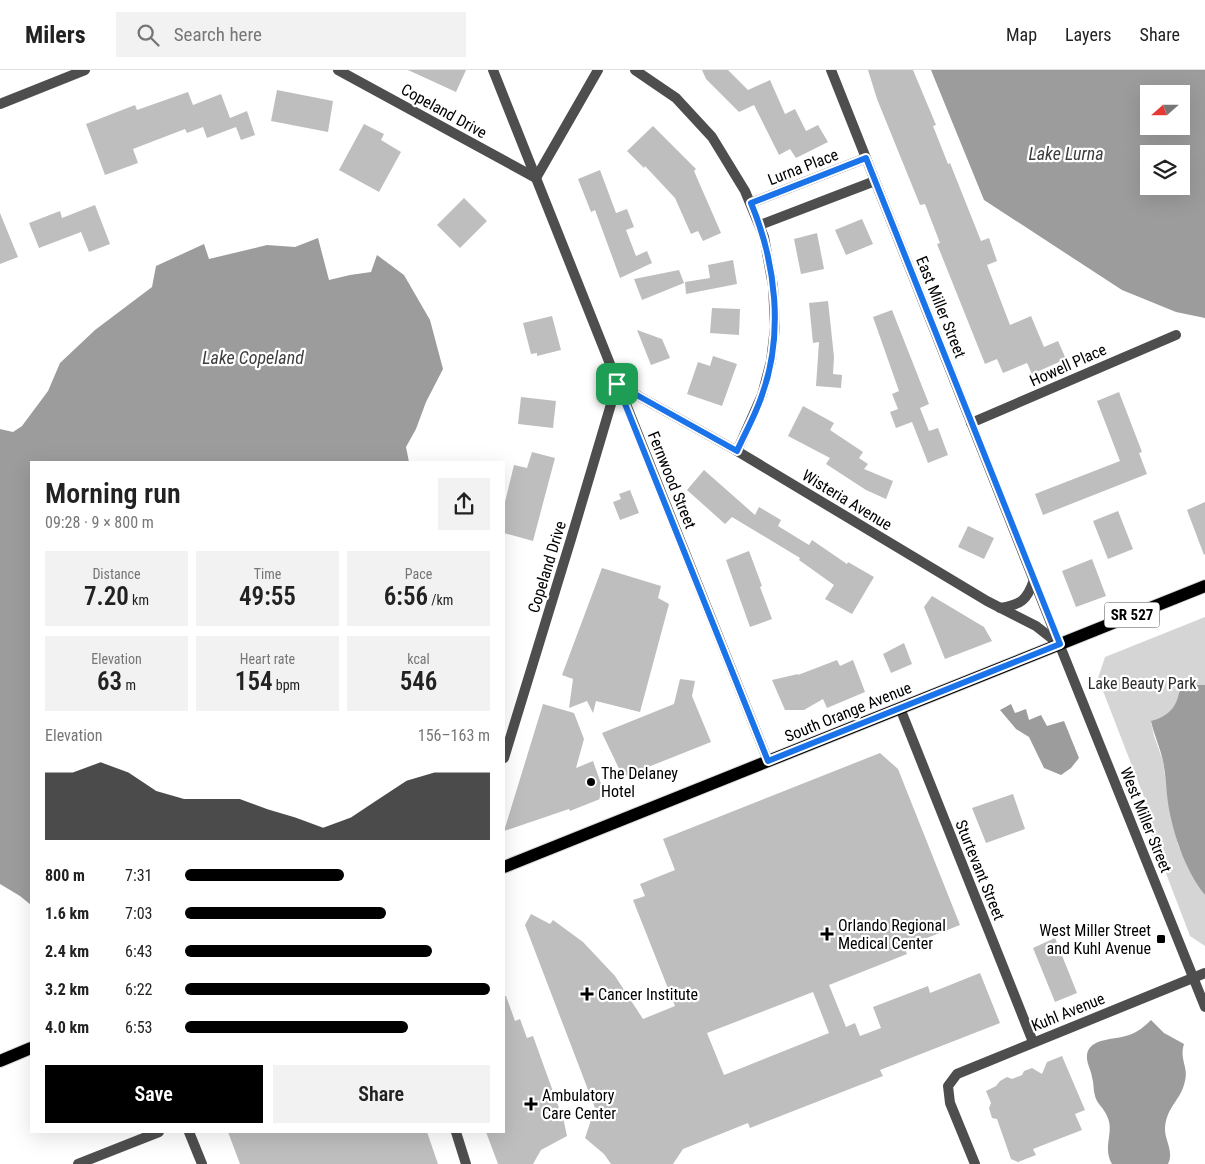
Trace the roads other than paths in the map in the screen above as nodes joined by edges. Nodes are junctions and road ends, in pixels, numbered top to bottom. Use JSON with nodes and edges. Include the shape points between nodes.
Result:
{"nodes":[{"id":1,"x":85,"y":70,"type":"edge"},
{"id":2,"x":338,"y":70,"type":"edge"},
{"id":3,"x":493,"y":70,"type":"edge"},
{"id":4,"x":598,"y":70,"type":"edge"},
{"id":5,"x":634,"y":70,"type":"edge"},
{"id":6,"x":831,"y":70,"type":"edge"},
{"id":7,"x":0,"y":104,"type":"edge"},
{"id":8,"x":866,"y":158,"type":"junction"},
{"id":9,"x":536,"y":178,"type":"junction"},
{"id":10,"x":875,"y":181,"type":"junction"},
{"id":11,"x":751,"y":203,"type":"junction"},
{"id":12,"x":760,"y":225,"type":"junction"},
{"id":13,"x":1176,"y":334,"type":"dead end"},
{"id":14,"x":617,"y":384,"type":"junction"},
{"id":15,"x":971,"y":424,"type":"junction"},
{"id":16,"x":737,"y":451,"type":"junction"},
{"id":17,"x":1032,"y":575,"type":"junction"},
{"id":18,"x":1205,"y":586,"type":"edge"},
{"id":19,"x":1000,"y":608,"type":"junction"},
{"id":20,"x":1060,"y":644,"type":"junction"},
{"id":21,"x":900,"y":708,"type":"junction"},
{"id":22,"x":505,"y":755,"type":"edge"},
{"id":23,"x":768,"y":761,"type":"junction"},
{"id":24,"x":505,"y":868,"type":"edge"},
{"id":25,"x":1205,"y":973,"type":"edge"},
{"id":26,"x":1193,"y":978,"type":"junction"},
{"id":27,"x":1205,"y":1007,"type":"edge"},
{"id":28,"x":1033,"y":1042,"type":"junction"},
{"id":29,"x":30,"y":1048,"type":"edge"},
{"id":30,"x":0,"y":1061,"type":"edge"},
{"id":31,"x":156,"y":1133,"type":"edge"},
{"id":32,"x":189,"y":1133,"type":"edge"},
{"id":33,"x":456,"y":1133,"type":"edge"},
{"id":34,"x":78,"y":1164,"type":"edge"},
{"id":35,"x":202,"y":1164,"type":"edge"},
{"id":36,"x":466,"y":1164,"type":"edge"},
{"id":37,"x":975,"y":1164,"type":"edge"}],
"edges":[{"from":1,"to":7,"type":"street"},
{"from":2,"to":9,"type":"street","name":"Copeland Drive"},
{"from":3,"to":9,"type":"street","name":"Fernwood Street"},
{"from":4,"to":9,"type":"street"},
{"from":5,"to":11,"type":"street","via":[[676,98],[712,138]]},
{"from":6,"to":8,"type":"street","name":"East Miller Street"},
{"from":8,"to":10,"type":"street","name":"East Miller Street"},
{"from":8,"to":11,"type":"street","name":"Lurna Place"},
{"from":9,"to":14,"type":"street","name":"Fernwood Street"},
{"from":10,"to":12,"type":"street"},
{"from":10,"to":15,"type":"street","name":"East Miller Street"},
{"from":11,"to":12,"type":"street"},
{"from":12,"to":16,"type":"street","via":[[768,258],[775,327],[762,395]]},
{"from":13,"to":15,"type":"street","name":"Howell Place"},
{"from":14,"to":16,"type":"street","name":"Wisteria Avenue"},
{"from":14,"to":22,"type":"street","name":"Copeland Drive"},
{"from":14,"to":23,"type":"street","name":"Fernwood Street"},
{"from":15,"to":17,"type":"street","name":"East Miller Street"},
{"from":16,"to":19,"type":"street","name":"Wisteria Avenue"},
{"from":17,"to":19,"type":"street","via":[[1030,592],[1025,599]]},
{"from":17,"to":20,"type":"street"},
{"from":18,"to":20,"type":"main road","name":"South Orange Avenue","number":"SR 527"},
{"from":19,"to":20,"type":"street","name":"Wisteria Avenue","via":[[1036,626]]},
{"from":20,"to":21,"type":"main road","name":"South Orange Avenue","number":"SR 527"},
{"from":20,"to":26,"type":"street","name":"West Miller Street"},
{"from":21,"to":23,"type":"main road","name":"South Orange Avenue","number":"SR 527"},
{"from":21,"to":28,"type":"street","name":"Sturtevant Street"},
{"from":23,"to":24,"type":"main road","name":"South Orange Avenue","number":"SR 527"},
{"from":25,"to":26,"type":"street","name":"Kuhl Avenue"},
{"from":26,"to":27,"type":"street","name":"West Miller Street"},
{"from":26,"to":28,"type":"street","name":"Kuhl Avenue"},
{"from":28,"to":37,"type":"street","name":"Kuhl Avenue","via":[[957,1074],[948,1086],[950,1103]]},
{"from":29,"to":30,"type":"main road"},
{"from":31,"to":34,"type":"street"},
{"from":32,"to":35,"type":"street"},
{"from":33,"to":36,"type":"street"}]}
